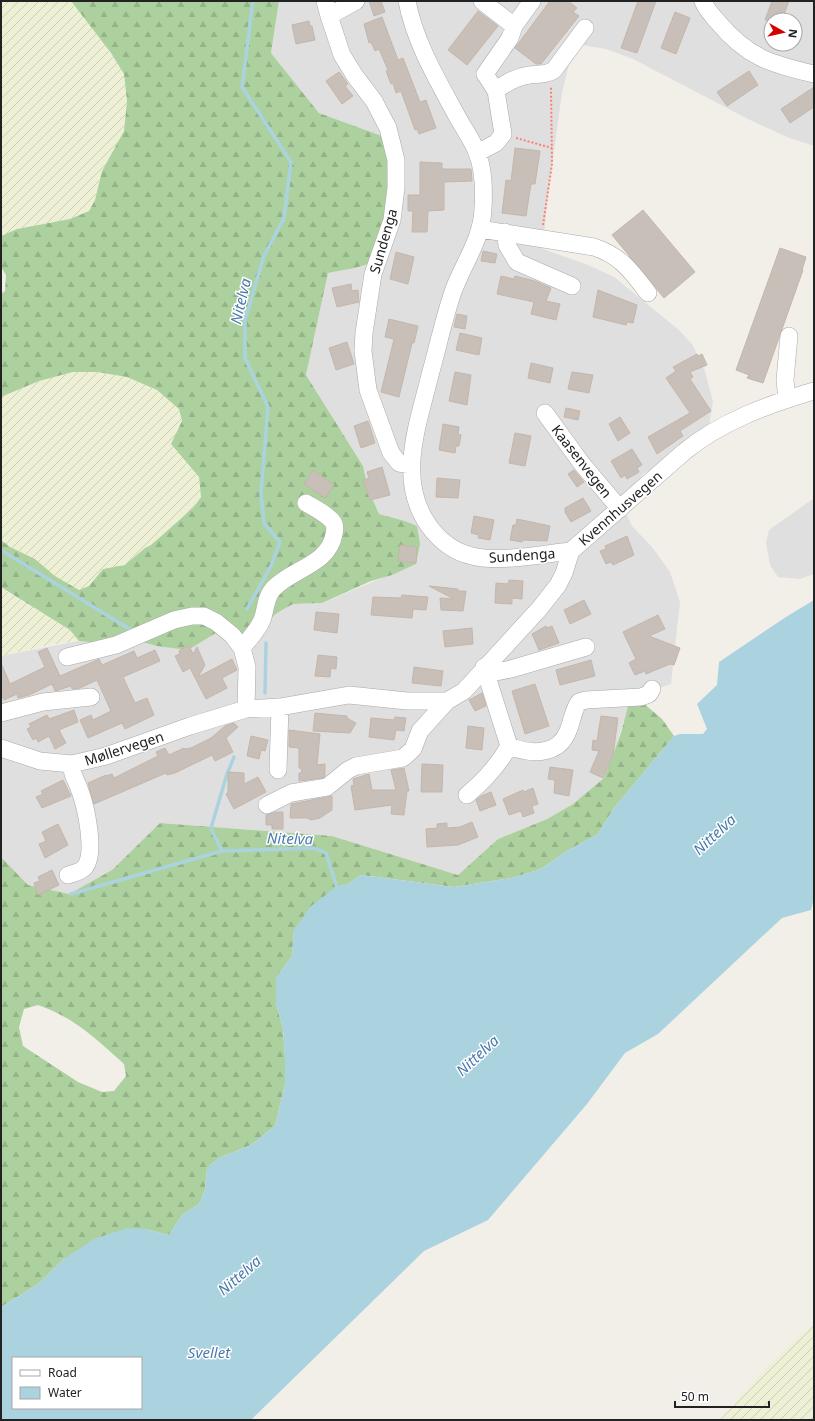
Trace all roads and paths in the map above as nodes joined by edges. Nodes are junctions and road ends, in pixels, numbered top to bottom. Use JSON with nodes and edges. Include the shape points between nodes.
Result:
{"nodes":[{"id":1,"x":356,"y":1,"type":"edge"},
{"id":2,"x":407,"y":1,"type":"edge"},
{"id":3,"x":482,"y":1,"type":"edge"},
{"id":4,"x":532,"y":1,"type":"edge"},
{"id":5,"x":703,"y":1,"type":"edge"},
{"id":6,"x":327,"y":9,"type":"edge"},
{"id":7,"x":514,"y":26,"type":"junction"},
{"id":8,"x":585,"y":28,"type":"dead end"},
{"id":9,"x":550,"y":73,"type":"junction"},
{"id":10,"x":814,"y":74,"type":"edge"},
{"id":11,"x":496,"y":90,"type":"junction"},
{"id":12,"x":503,"y":134,"type":"junction"},
{"id":13,"x":552,"y":148,"type":"junction"},
{"id":14,"x":477,"y":152,"type":"junction"},
{"id":15,"x":480,"y":229,"type":"junction"},
{"id":16,"x":505,"y":232,"type":"junction"},
{"id":17,"x":540,"y":238,"type":"junction"},
{"id":18,"x":572,"y":286,"type":"dead end"},
{"id":19,"x":648,"y":293,"type":"dead end"},
{"id":20,"x":789,"y":336,"type":"dead end"},
{"id":21,"x":814,"y":391,"type":"edge"},
{"id":22,"x":788,"y":399,"type":"junction"},
{"id":23,"x":544,"y":413,"type":"dead end"},
{"id":24,"x":411,"y":465,"type":"junction"},
{"id":25,"x":306,"y":503,"type":"dead end"},
{"id":26,"x":620,"y":509,"type":"junction"},
{"id":27,"x":571,"y":551,"type":"junction"},
{"id":28,"x":586,"y":647,"type":"dead end"},
{"id":29,"x":242,"y":648,"type":"junction"},
{"id":30,"x":67,"y":657,"type":"dead end"},
{"id":31,"x":484,"y":667,"type":"junction"},
{"id":32,"x":652,"y":689,"type":"dead end"},
{"id":33,"x":91,"y":697,"type":"dead end"},
{"id":34,"x":407,"y":701,"type":"joint"},
{"id":35,"x":446,"y":701,"type":"junction"},
{"id":36,"x":280,"y":707,"type":"junction"},
{"id":37,"x":246,"y":709,"type":"junction"},
{"id":38,"x":1,"y":713,"type":"edge"},
{"id":39,"x":509,"y":746,"type":"junction"},
{"id":40,"x":1,"y":748,"type":"edge"},
{"id":41,"x":72,"y":764,"type":"junction"},
{"id":42,"x":278,"y":770,"type":"dead end"},
{"id":43,"x":467,"y":795,"type":"dead end"},
{"id":44,"x":267,"y":805,"type":"dead end"},
{"id":45,"x":68,"y":875,"type":"dead end"}],
"edges":[{"from":1,"to":6,"type":"street","name":"Sundenga"},
{"from":2,"to":14,"type":"street","name":"Sundenga","via":[[413,27],[431,67]]},
{"from":3,"to":7,"type":"street"},
{"from":4,"to":7,"type":"street"},
{"from":5,"to":10,"type":"street","via":[[728,34],[749,52],[777,65]]},
{"from":6,"to":24,"type":"street","name":"Sundenga","via":[[342,55],[374,101],[388,128],[396,160],[392,220],[373,274],[363,351],[368,390],[391,453],[399,463]]},
{"from":7,"to":11,"type":"street","via":[[510,38],[484,74]]},
{"from":8,"to":9,"type":"street"},
{"from":9,"to":11,"type":"street","via":[[522,77]]},
{"from":9,"to":13,"type":"path"},
{"from":11,"to":12,"type":"street"},
{"from":12,"to":13,"type":"path"},
{"from":12,"to":14,"type":"street","via":[[496,143]]},
{"from":13,"to":17,"type":"path","via":[[552,164]]},
{"from":14,"to":15,"type":"street","name":"Sundenga","via":[[483,190]]},
{"from":15,"to":16,"type":"street"},
{"from":15,"to":24,"type":"street","name":"Sundenga","via":[[445,318],[416,432]]},
{"from":16,"to":17,"type":"street"},
{"from":16,"to":18,"type":"street","via":[[507,245],[517,262]]},
{"from":17,"to":19,"type":"street","via":[[606,251],[629,268]]},
{"from":20,"to":22,"type":"street","via":[[785,380]]},
{"from":21,"to":22,"type":"street","name":"Kvennhusvegen"},
{"from":22,"to":26,"type":"street","name":"Kvennhusvegen","via":[[733,420],[702,437]]},
{"from":23,"to":26,"type":"street","name":"Kaasenvegen"},
{"from":24,"to":27,"type":"street","name":"Sundenga","via":[[411,480],[418,508],[434,533],[451,548],[472,556],[493,559]]},
{"from":25,"to":29,"type":"street","via":[[332,520],[335,525],[334,538],[324,554],[279,582],[272,590],[261,623]]},
{"from":26,"to":27,"type":"street","name":"Kvennhusvegen"},
{"from":27,"to":31,"type":"street","name":"Kvennhusvegen","via":[[558,585],[540,608]]},
{"from":28,"to":31,"type":"street","via":[[496,672]]},
{"from":29,"to":30,"type":"street","via":[[232,635],[216,622],[204,616],[192,616],[174,620],[116,645]]},
{"from":29,"to":37,"type":"street","via":[[247,667]]},
{"from":31,"to":35,"type":"street","name":"Kvennhusvegen","via":[[464,691]]},
{"from":31,"to":39,"type":"street"},
{"from":32,"to":39,"type":"street","via":[[649,694],[640,697],[579,702],[565,738],[549,750],[535,752]]},
{"from":33,"to":38,"type":"street","via":[[43,702]]},
{"from":34,"to":35,"type":"street","name":"Kvennhusvegen"},
{"from":34,"to":36,"type":"street","name":"Møllervegen","via":[[343,696]]},
{"from":35,"to":44,"type":"street","via":[[420,731],[412,749],[402,758],[356,766],[327,787],[291,793]]},
{"from":36,"to":37,"type":"street","name":"Møllervegen"},
{"from":36,"to":42,"type":"street"},
{"from":37,"to":41,"type":"street","name":"Møllervegen","via":[[106,756]]},
{"from":39,"to":43,"type":"street","via":[[488,776]]},
{"from":40,"to":41,"type":"street","name":"Møllervegen","via":[[40,761]]},
{"from":41,"to":45,"type":"street","via":[[86,810],[90,848],[86,866],[80,872]]}]}
